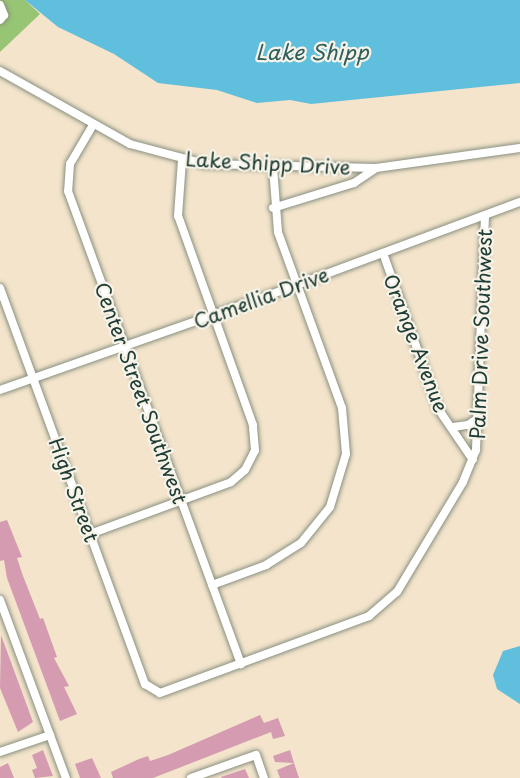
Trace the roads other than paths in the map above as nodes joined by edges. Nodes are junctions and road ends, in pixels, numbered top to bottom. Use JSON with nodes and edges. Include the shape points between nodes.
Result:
{"nodes":[{"id":1,"x":0,"y":5,"type":"edge"},
{"id":2,"x":0,"y":20,"type":"edge"},
{"id":3,"x":0,"y":71,"type":"edge"},
{"id":4,"x":93,"y":124,"type":"junction"},
{"id":5,"x":520,"y":148,"type":"edge"},
{"id":6,"x":182,"y":160,"type":"junction"},
{"id":7,"x":273,"y":167,"type":"junction"},
{"id":8,"x":376,"y":168,"type":"junction"},
{"id":9,"x":520,"y":202,"type":"edge"},
{"id":10,"x":273,"y":208,"type":"junction"},
{"id":11,"x":485,"y":216,"type":"junction"},
{"id":12,"x":382,"y":253,"type":"junction"},
{"id":13,"x":298,"y":285,"type":"junction"},
{"id":14,"x":0,"y":288,"type":"edge"},
{"id":15,"x":214,"y":315,"type":"junction"},
{"id":16,"x":124,"y":346,"type":"junction"},
{"id":17,"x":33,"y":377,"type":"junction"},
{"id":18,"x":0,"y":390,"type":"edge"},
{"id":19,"x":480,"y":417,"type":"junction"},
{"id":20,"x":453,"y":427,"type":"junction"},
{"id":21,"x":473,"y":460,"type":"junction"},
{"id":22,"x":181,"y":501,"type":"junction"},
{"id":23,"x":90,"y":534,"type":"junction"},
{"id":24,"x":212,"y":585,"type":"junction"},
{"id":25,"x":0,"y":600,"type":"edge"},
{"id":26,"x":241,"y":664,"type":"junction"},
{"id":27,"x":151,"y":689,"type":"joint"},
{"id":28,"x":50,"y":735,"type":"junction"},
{"id":29,"x":0,"y":752,"type":"edge"},
{"id":30,"x":66,"y":778,"type":"edge"},
{"id":31,"x":191,"y":778,"type":"edge"},
{"id":32,"x":264,"y":778,"type":"edge"}],
"edges":[{"from":1,"to":2,"type":"street","via":[[4,15]]},
{"from":3,"to":4,"type":"street","name":"Lake Shipp Drive"},
{"from":4,"to":6,"type":"street","name":"Lake Shipp Drive","via":[[130,144]]},
{"from":4,"to":16,"type":"street","name":"Center Street Southwest","via":[[70,164],[68,191]]},
{"from":5,"to":8,"type":"street","name":"Lake Shipp Drive"},
{"from":6,"to":7,"type":"street","name":"Lake Shipp Drive"},
{"from":6,"to":15,"type":"street","via":[[178,216]]},
{"from":7,"to":8,"type":"street","name":"Lake Shipp Drive"},
{"from":7,"to":10,"type":"street"},
{"from":8,"to":10,"type":"street","via":[[354,183]]},
{"from":9,"to":11,"type":"street","name":"Camellia Drive"},
{"from":10,"to":13,"type":"street"},
{"from":11,"to":12,"type":"street","name":"Camellia Drive"},
{"from":11,"to":19,"type":"street","name":"Palm Drive Southwest"},
{"from":12,"to":13,"type":"street","name":"Camellia Drive"},
{"from":12,"to":20,"type":"street","name":"Orange Avenue","via":[[439,410]]},
{"from":13,"to":15,"type":"street","name":"Camellia Drive"},
{"from":13,"to":24,"type":"street","via":[[342,408],[346,439],[343,472],[325,515],[301,543],[266,565]]},
{"from":14,"to":17,"type":"street","name":"High Street"},
{"from":15,"to":16,"type":"street","name":"Camellia Drive"},
{"from":15,"to":22,"type":"street","via":[[253,425],[255,447],[249,464],[235,479]]},
{"from":16,"to":17,"type":"street","name":"Camellia Drive"},
{"from":16,"to":22,"type":"street","name":"Center Street Southwest"},
{"from":17,"to":18,"type":"street","name":"Camellia Drive"},
{"from":17,"to":23,"type":"street","name":"High Street"},
{"from":19,"to":20,"type":"street","via":[[468,425]]},
{"from":19,"to":21,"type":"street","name":"Palm Drive Southwest"},
{"from":20,"to":21,"type":"street","name":"Orange Avenue"},
{"from":21,"to":26,"type":"street","name":"Palm Drive Southwest","via":[[426,544],[387,603],[369,616]]},
{"from":22,"to":23,"type":"street"},
{"from":22,"to":24,"type":"street","name":"Center Street Southwest"},
{"from":23,"to":27,"type":"street","name":"High Street","via":[[145,684]]},
{"from":24,"to":26,"type":"street","name":"Center Street Southwest"},
{"from":25,"to":28,"type":"street"},
{"from":26,"to":27,"type":"street","name":"Palm Drive Southwest","via":[[165,692]]},
{"from":28,"to":29,"type":"street"},
{"from":28,"to":30,"type":"street"},
{"from":31,"to":32,"type":"street","via":[[256,755]]}]}
